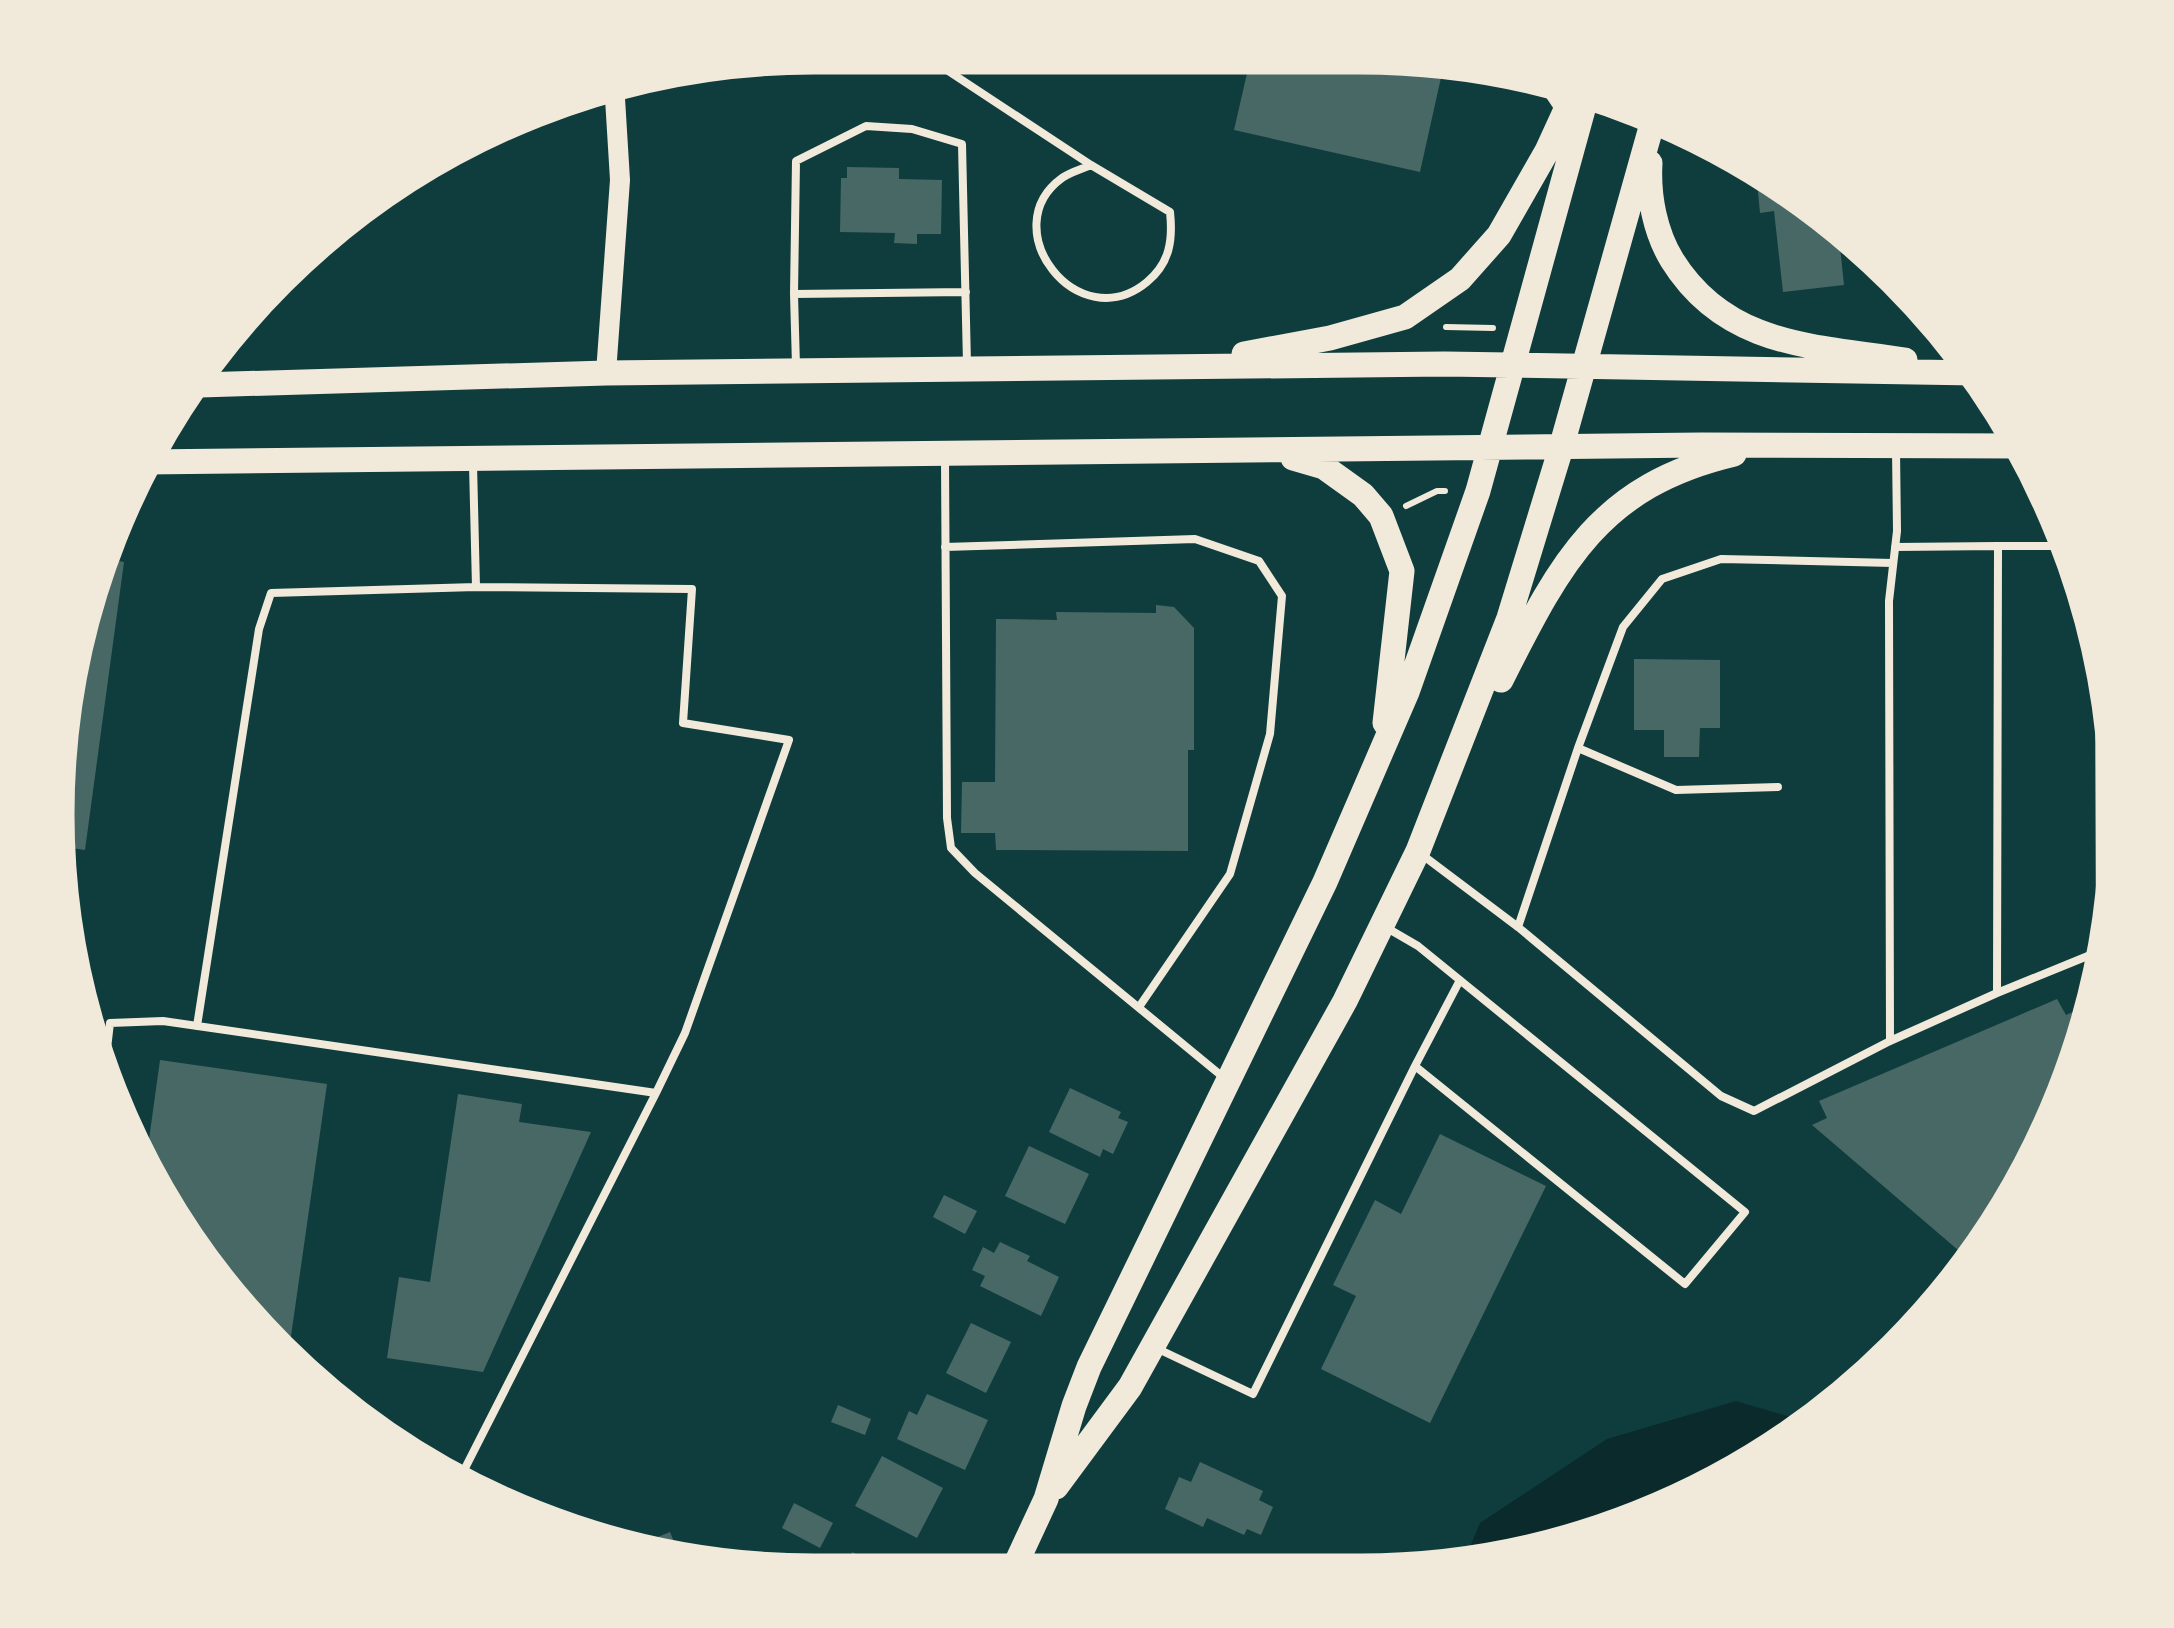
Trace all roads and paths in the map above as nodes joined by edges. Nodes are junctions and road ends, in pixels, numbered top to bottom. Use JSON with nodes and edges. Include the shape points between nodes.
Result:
{"nodes":[{"id":1,"x":950,"y":72,"type":"edge"},
{"id":2,"x":1552,"y":98,"type":"edge"},
{"id":3,"x":615,"y":100,"type":"edge"},
{"id":4,"x":1570,"y":103,"type":"edge"},
{"id":5,"x":1584,"y":108,"type":"edge"},
{"id":6,"x":1564,"y":116,"type":"junction"},
{"id":7,"x":1651,"y":132,"type":"edge"},
{"id":8,"x":1652,"y":133,"type":"edge"},
{"id":9,"x":1091,"y":165,"type":"junction"},
{"id":10,"x":966,"y":292,"type":"junction"},
{"id":11,"x":794,"y":294,"type":"junction"},
{"id":12,"x":1445,"y":328,"type":"dead end"},
{"id":13,"x":1499,"y":328,"type":"dead end"},
{"id":14,"x":1178,"y":366,"type":"junction"},
{"id":15,"x":1513,"y":366,"type":"junction"},
{"id":16,"x":1584,"y":367,"type":"junction"},
{"id":17,"x":1952,"y":368,"type":"edge"},
{"id":18,"x":967,"y":369,"type":"junction"},
{"id":19,"x":796,"y":371,"type":"junction"},
{"id":20,"x":1954,"y":372,"type":"edge"},
{"id":21,"x":606,"y":373,"type":"junction"},
{"id":22,"x":210,"y":385,"type":"edge"},
{"id":23,"x":1799,"y":446,"type":"junction"},
{"id":24,"x":1896,"y":446,"type":"junction"},
{"id":25,"x":2004,"y":446,"type":"edge"},
{"id":26,"x":1561,"y":448,"type":"junction"},
{"id":27,"x":1490,"y":449,"type":"junction"},
{"id":28,"x":1254,"y":452,"type":"junction"},
{"id":29,"x":945,"y":454,"type":"junction"},
{"id":30,"x":473,"y":459,"type":"junction"},
{"id":31,"x":162,"y":462,"type":"edge"},
{"id":32,"x":1438,"y":476,"type":"dead end"},
{"id":33,"x":1437,"y":491,"type":"junction"},
{"id":34,"x":1449,"y":492,"type":"dead end"},
{"id":35,"x":1405,"y":507,"type":"dead end"},
{"id":36,"x":1998,"y":546,"type":"junction"},
{"id":37,"x":2051,"y":546,"type":"edge"},
{"id":38,"x":945,"y":547,"type":"junction"},
{"id":39,"x":1895,"y":547,"type":"junction"},
{"id":40,"x":1893,"y":563,"type":"junction"},
{"id":41,"x":476,"y":586,"type":"junction"},
{"id":42,"x":1578,"y":748,"type":"junction"},
{"id":43,"x":1381,"y":756,"type":"junction"},
{"id":44,"x":2099,"y":760,"type":"edge"},
{"id":45,"x":1778,"y":787,"type":"dead end"},
{"id":46,"x":1435,"y":809,"type":"junction"},
{"id":47,"x":1418,"y":852,"type":"junction"},
{"id":48,"x":2100,"y":865,"type":"edge"},
{"id":49,"x":1383,"y":926,"type":"junction"},
{"id":50,"x":1518,"y":927,"type":"junction"},
{"id":51,"x":2087,"y":956,"type":"edge"},
{"id":52,"x":1460,"y":980,"type":"junction"},
{"id":53,"x":1997,"y":993,"type":"junction"},
{"id":54,"x":1138,"y":1007,"type":"junction"},
{"id":55,"x":198,"y":1026,"type":"junction"},
{"id":56,"x":108,"y":1039,"type":"edge"},
{"id":57,"x":1890,"y":1042,"type":"junction"},
{"id":58,"x":1414,"y":1066,"type":"junction"},
{"id":59,"x":1226,"y":1080,"type":"junction"},
{"id":60,"x":656,"y":1093,"type":"junction"},
{"id":61,"x":1152,"y":1346,"type":"junction"},
{"id":62,"x":465,"y":1468,"type":"edge"},
{"id":63,"x":1046,"y":1499,"type":"junction"},
{"id":64,"x":1020,"y":1556,"type":"edge"}],
"edges":[{"from":1,"to":9,"type":"lane"},
{"from":2,"to":6,"type":"lane"},
{"from":3,"to":21,"type":"main road","via":[[620,180]]},
{"from":4,"to":6,"type":"main road"},
{"from":5,"to":15,"type":"main road"},
{"from":6,"to":14,"type":"main road","via":[[1499,234],[1460,279],[1405,317]]},
{"from":7,"to":16,"type":"main road"},
{"from":8,"to":17,"type":"main road","via":[[1649,179],[1658,229],[1680,274],[1713,309],[1741,326],[1801,344]]},
{"from":9,"to":9,"type":"lane","via":[[1062,178],[1047,195],[1038,238],[1057,278],[1096,297],[1118,296],[1139,289],[1168,256],[1170,212]]},
{"from":10,"to":11,"type":"lane"},
{"from":10,"to":11,"type":"lane","via":[[962,144],[912,129],[866,126],[796,161]]},
{"from":10,"to":18,"type":"lane"},
{"from":11,"to":19,"type":"lane"},
{"from":12,"to":13,"type":"path"},
{"from":14,"to":15,"type":"main road"},
{"from":14,"to":18,"type":"main road"},
{"from":15,"to":16,"type":"main road"},
{"from":15,"to":27,"type":"main road"},
{"from":16,"to":20,"type":"main road"},
{"from":16,"to":26,"type":"main road"},
{"from":18,"to":19,"type":"main road"},
{"from":19,"to":21,"type":"main road"},
{"from":21,"to":22,"type":"main road"},
{"from":23,"to":24,"type":"main road"},
{"from":23,"to":26,"type":"main road"},
{"from":23,"to":46,"type":"main road","via":[[1702,463],[1638,493],[1599,522],[1548,589]]},
{"from":24,"to":25,"type":"main road"},
{"from":24,"to":39,"type":"lane"},
{"from":26,"to":27,"type":"main road"},
{"from":26,"to":46,"type":"main road","via":[[1503,634]]},
{"from":27,"to":28,"type":"main road"},
{"from":27,"to":43,"type":"main road"},
{"from":28,"to":29,"type":"main road"},
{"from":28,"to":43,"type":"main road","via":[[1324,467],[1381,516],[1402,571]]},
{"from":29,"to":30,"type":"main road"},
{"from":29,"to":38,"type":"lane"},
{"from":30,"to":31,"type":"main road"},
{"from":30,"to":41,"type":"lane"},
{"from":32,"to":33,"type":"path"},
{"from":33,"to":34,"type":"path"},
{"from":33,"to":35,"type":"path"},
{"from":36,"to":37,"type":"lane"},
{"from":36,"to":39,"type":"lane"},
{"from":36,"to":53,"type":"lane"},
{"from":38,"to":54,"type":"lane","via":[[951,848]]},
{"from":38,"to":54,"type":"lane","via":[[1195,540],[1259,561],[1282,596],[1270,734],[1230,874]]},
{"from":39,"to":40,"type":"lane"},
{"from":40,"to":42,"type":"lane","via":[[1720,559],[1662,579],[1623,627]]},
{"from":40,"to":57,"type":"lane"},
{"from":41,"to":55,"type":"lane","via":[[271,593],[259,629]]},
{"from":41,"to":60,"type":"lane","via":[[692,589],[683,723],[789,740],[685,1033]]},
{"from":42,"to":45,"type":"lane","via":[[1676,790]]},
{"from":42,"to":50,"type":"lane"},
{"from":43,"to":59,"type":"main road"},
{"from":44,"to":48,"type":"lane"},
{"from":46,"to":47,"type":"main road"},
{"from":47,"to":49,"type":"main road"},
{"from":47,"to":50,"type":"lane"},
{"from":49,"to":52,"type":"lane"},
{"from":49,"to":61,"type":"main road"},
{"from":50,"to":57,"type":"lane","via":[[1721,1096],[1754,1111]]},
{"from":51,"to":53,"type":"lane"},
{"from":52,"to":58,"type":"lane"},
{"from":52,"to":58,"type":"lane","via":[[1745,1212],[1685,1284]]},
{"from":53,"to":57,"type":"lane"},
{"from":54,"to":59,"type":"lane"},
{"from":55,"to":56,"type":"lane","via":[[110,1022]]},
{"from":55,"to":60,"type":"lane"},
{"from":58,"to":61,"type":"lane","via":[[1253,1394]]},
{"from":59,"to":63,"type":"main road","via":[[1089,1367]]},
{"from":60,"to":62,"type":"lane"},
{"from":61,"to":63,"type":"main road","via":[[1107,1422]]},
{"from":63,"to":64,"type":"main road"}]}
